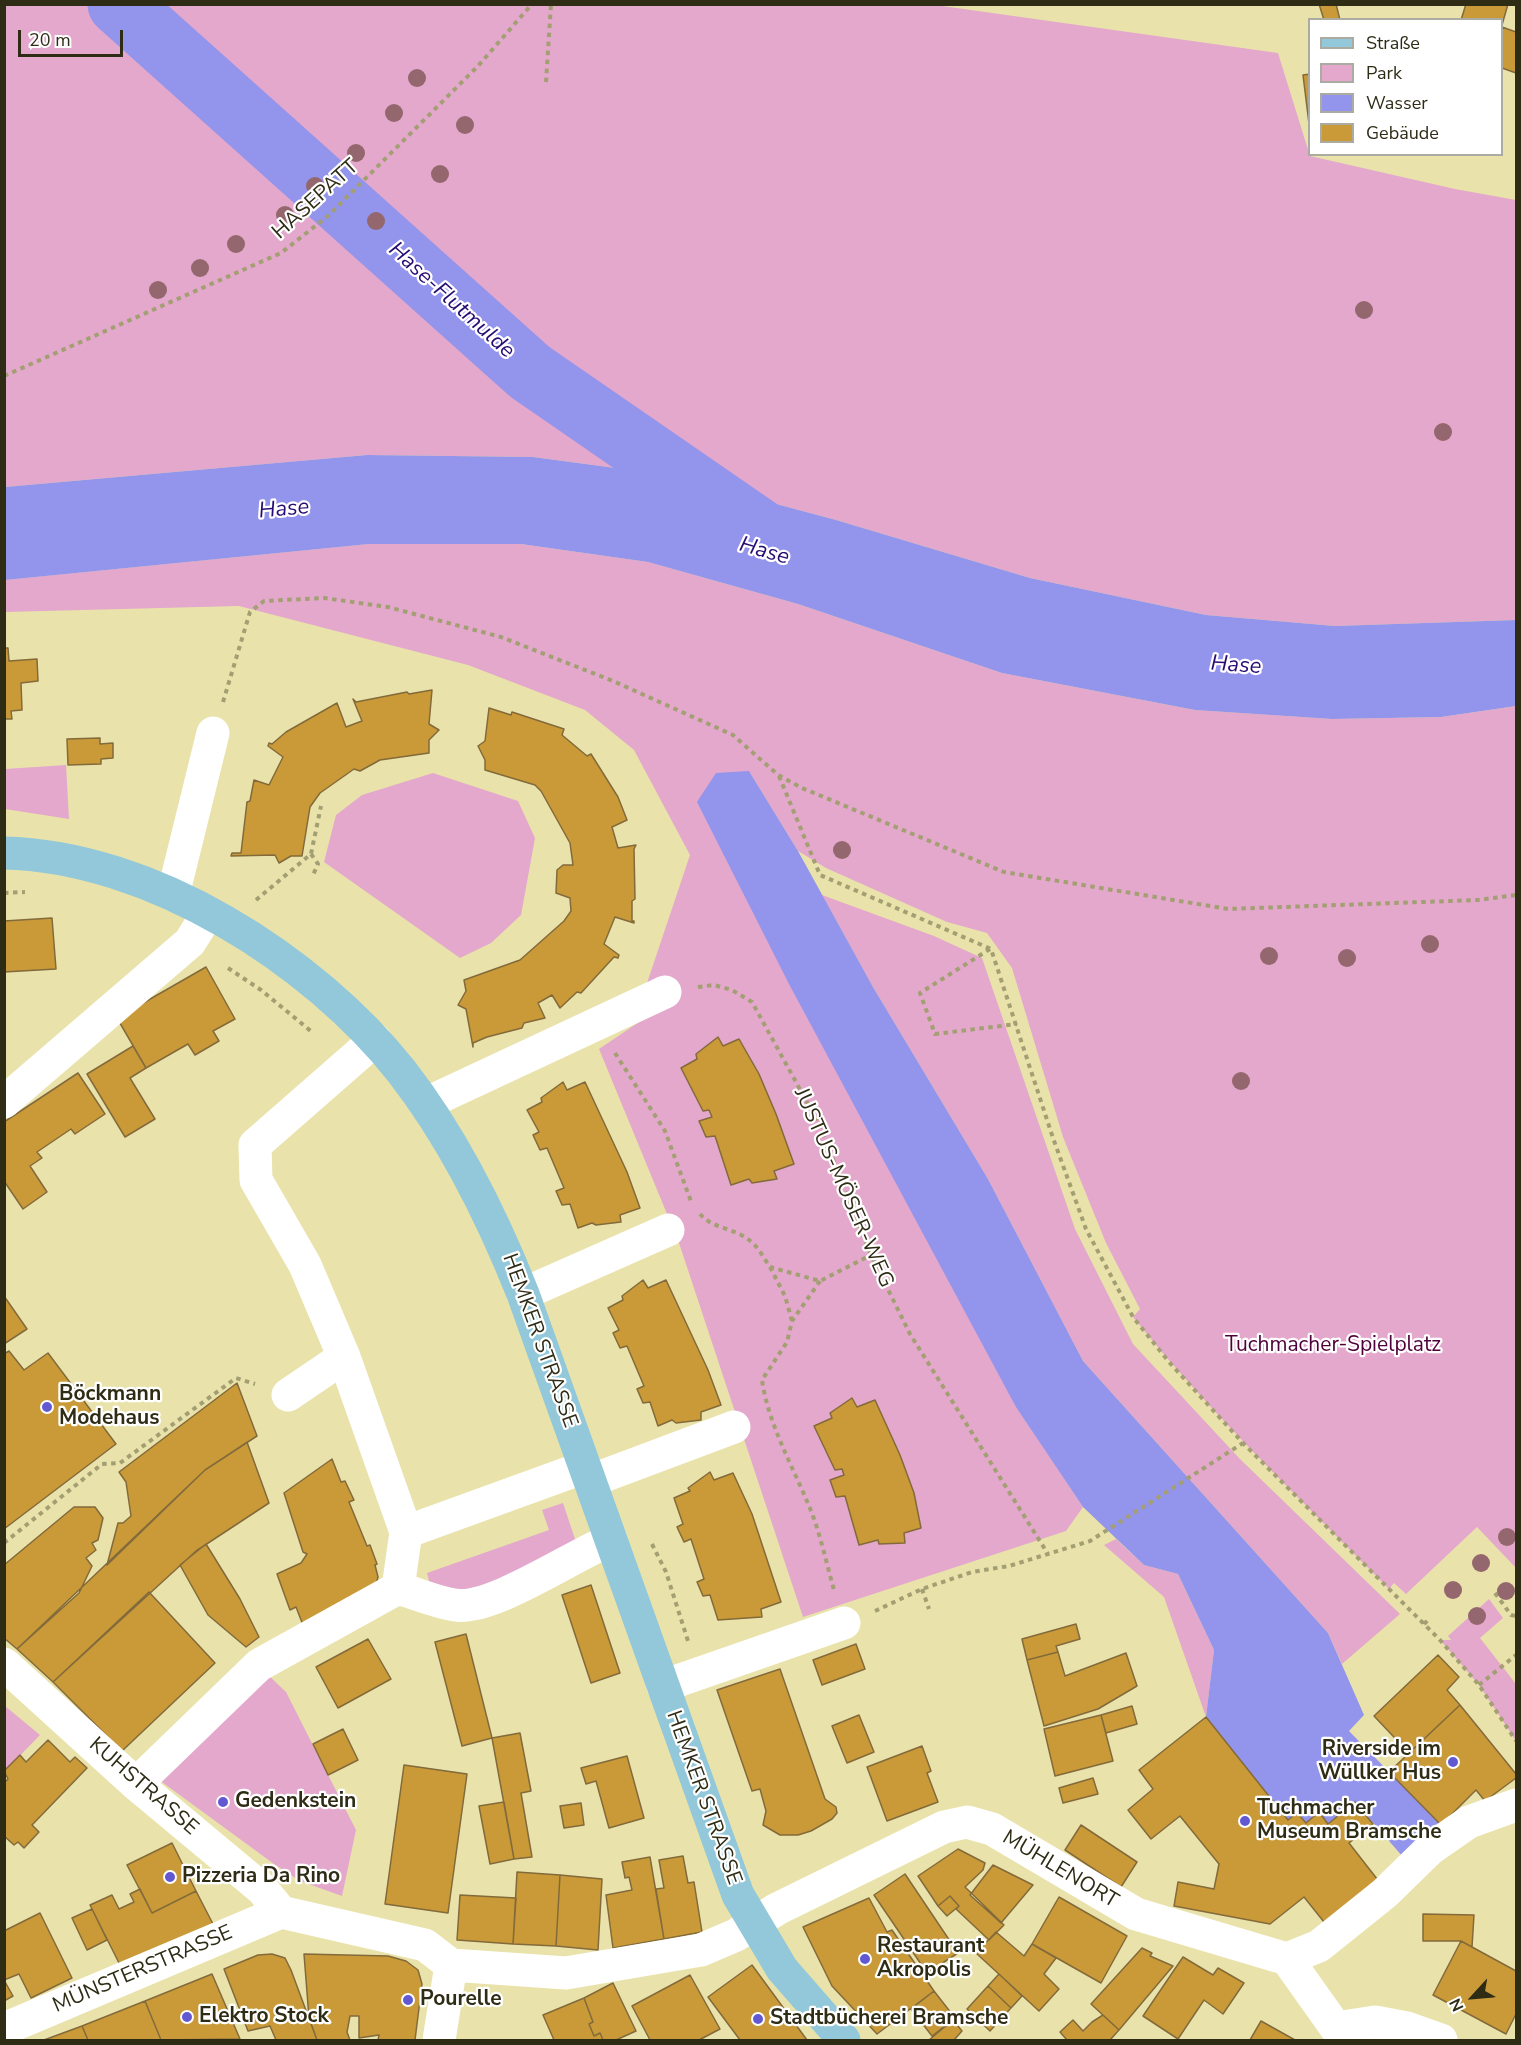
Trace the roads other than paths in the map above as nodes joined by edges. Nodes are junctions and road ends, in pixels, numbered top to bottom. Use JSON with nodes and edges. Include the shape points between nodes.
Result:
{"nodes":[{"id":1,"x":213,"y":733,"type":"road end"},
{"id":2,"x":4,"y":853,"type":"edge"},
{"id":3,"x":173,"y":894,"type":"junction"},
{"id":4,"x":208,"y":913,"type":"junction"},
{"id":5,"x":665,"y":992,"type":"road end"},
{"id":6,"x":375,"y":1040,"type":"junction"},
{"id":7,"x":4,"y":1102,"type":"edge"},
{"id":8,"x":425,"y":1104,"type":"junction"},
{"id":9,"x":668,"y":1230,"type":"dead end"},
{"id":10,"x":523,"y":1294,"type":"junction"},
{"id":11,"x":344,"y":1357,"type":"junction"},
{"id":12,"x":288,"y":1395,"type":"road end"},
{"id":13,"x":734,"y":1427,"type":"dead end"},
{"id":14,"x":587,"y":1474,"type":"junction"},
{"id":15,"x":406,"y":1532,"type":"junction"},
{"id":16,"x":611,"y":1540,"type":"junction"},
{"id":17,"x":398,"y":1588,"type":"junction"},
{"id":18,"x":844,"y":1623,"type":"road end"},
{"id":19,"x":4,"y":1664,"type":"edge"},
{"id":20,"x":663,"y":1686,"type":"junction"},
{"id":21,"x":136,"y":1784,"type":"junction"},
{"id":22,"x":1516,"y":1805,"type":"edge"},
{"id":23,"x":281,"y":1912,"type":"junction"},
{"id":24,"x":753,"y":1924,"type":"junction"},
{"id":25,"x":1287,"y":1959,"type":"junction"},
{"id":26,"x":451,"y":1965,"type":"junction"},
{"id":27,"x":4,"y":2029,"type":"edge"},
{"id":28,"x":1333,"y":2034,"type":"edge"},
{"id":29,"x":439,"y":2040,"type":"edge"},
{"id":30,"x":844,"y":2040,"type":"edge"},
{"id":31,"x":1441,"y":2040,"type":"edge"}],
"edges":[{"from":1,"to":3,"type":"street"},
{"from":2,"to":3,"type":"main road","name":"HEMKER STRASSE","via":[[108,869]]},
{"from":3,"to":4,"type":"main road","name":"HEMKER STRASSE"},
{"from":4,"to":6,"type":"main road","name":"HEMKER STRASSE","via":[[268,949],[336,1002]]},
{"from":4,"to":7,"type":"street","via":[[190,942]]},
{"from":5,"to":8,"type":"street"},
{"from":6,"to":8,"type":"main road","name":"HEMKER STRASSE"},
{"from":6,"to":11,"type":"street","via":[[255,1145],[255,1180],[304,1265]]},
{"from":8,"to":10,"type":"main road","name":"HEMKER STRASSE","via":[[471,1181]]},
{"from":9,"to":10,"type":"street"},
{"from":10,"to":14,"type":"main road","name":"HEMKER STRASSE"},
{"from":11,"to":12,"type":"street"},
{"from":11,"to":15,"type":"street"},
{"from":13,"to":14,"type":"street"},
{"from":14,"to":15,"type":"street"},
{"from":14,"to":16,"type":"main road","name":"HEMKER STRASSE"},
{"from":15,"to":17,"type":"street"},
{"from":16,"to":17,"type":"street","via":[[499,1597],[458,1606]]},
{"from":16,"to":20,"type":"main road","name":"HEMKER STRASSE"},
{"from":17,"to":21,"type":"street","via":[[259,1665]]},
{"from":18,"to":20,"type":"street"},
{"from":19,"to":21,"type":"street","name":"KUHSTRASSE"},
{"from":20,"to":24,"type":"main road","name":"HEMKER STRASSE","via":[[738,1895]]},
{"from":21,"to":23,"type":"street","name":"KUHSTRASSE","via":[[262,1888]]},
{"from":22,"to":25,"type":"street","via":[[1469,1822],[1430,1849],[1385,1893],[1319,1946]]},
{"from":23,"to":26,"type":"street","via":[[425,1945]]},
{"from":23,"to":27,"type":"street","name":"MÜNSTERSTRASSE"},
{"from":24,"to":25,"type":"street","name":"MÜHLENORT","via":[[944,1827],[968,1822],[992,1829],[1136,1914]]},
{"from":24,"to":26,"type":"street","name":"MÜHLENORT","via":[[700,1950],[566,1973]]},
{"from":24,"to":30,"type":"main road","name":"HEMKER STRASSE","via":[[782,1970]]},
{"from":25,"to":28,"type":"street"},
{"from":26,"to":29,"type":"street"},
{"from":28,"to":31,"type":"street","via":[[1375,2022]]}]}
